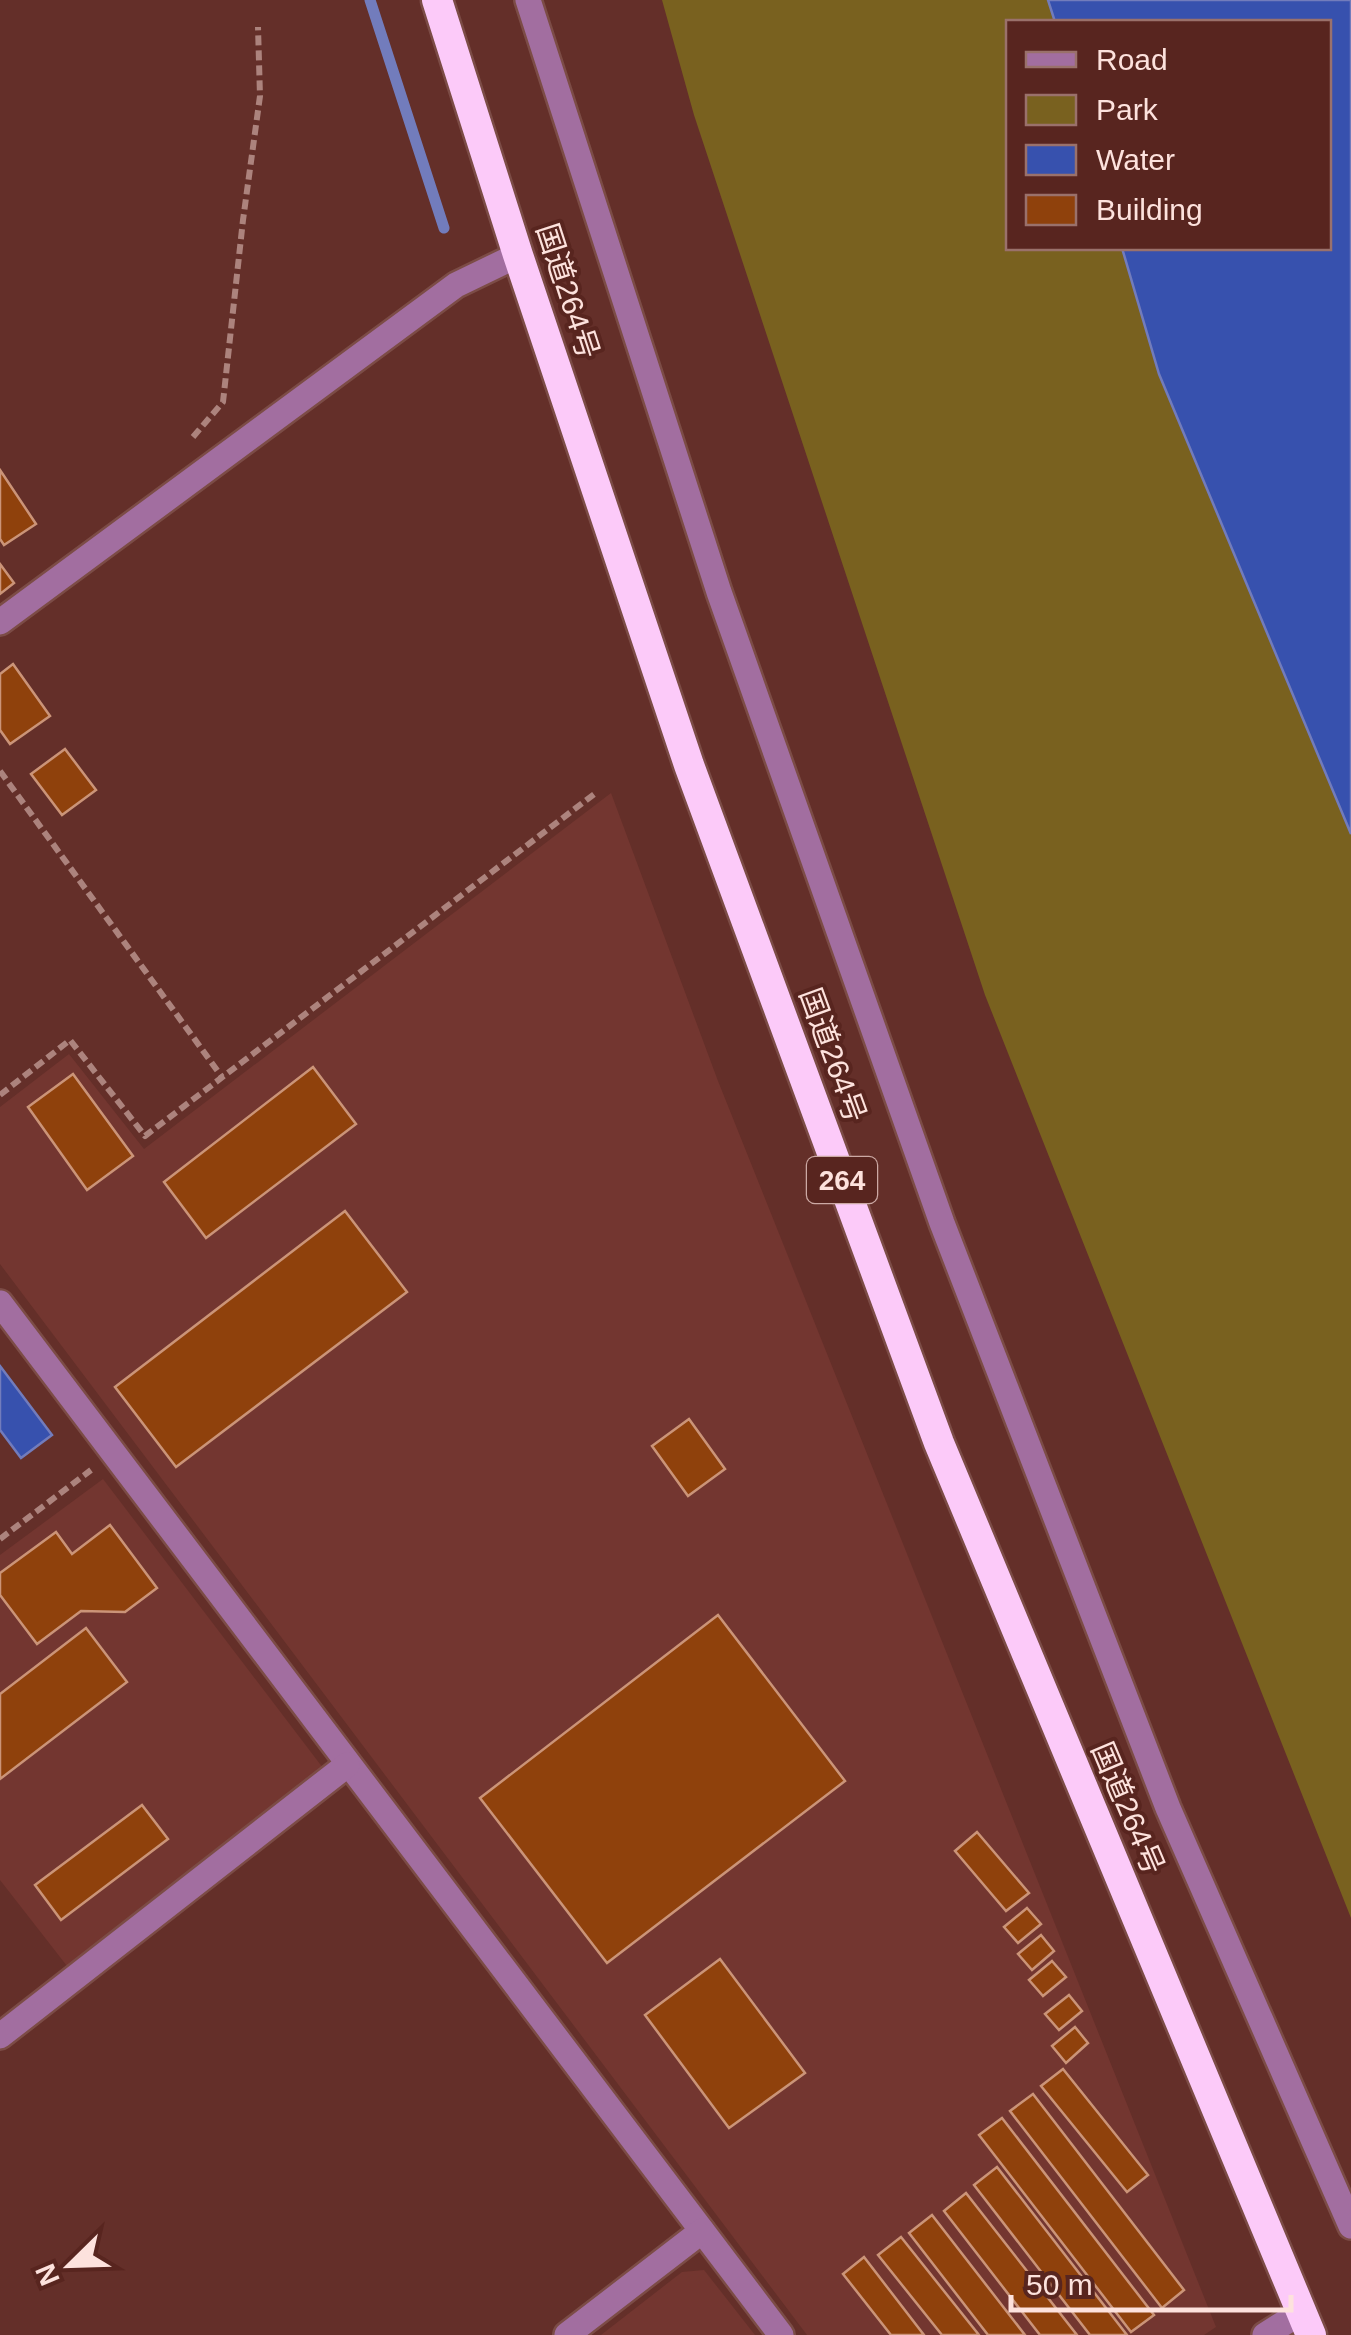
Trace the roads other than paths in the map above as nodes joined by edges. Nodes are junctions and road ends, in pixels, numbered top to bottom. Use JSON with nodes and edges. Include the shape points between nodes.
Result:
{"nodes":[{"id":1,"x":438,"y":0,"type":"edge"},
{"id":2,"x":528,"y":0,"type":"edge"},
{"id":3,"x":518,"y":254,"type":"junction"},
{"id":4,"x":0,"y":622,"type":"edge"},
{"id":5,"x":0,"y":1304,"type":"edge"},
{"id":6,"x":348,"y":1765,"type":"junction"},
{"id":7,"x":0,"y":2036,"type":"edge"},
{"id":8,"x":1351,"y":2226,"type":"edge"},
{"id":9,"x":702,"y":2231,"type":"junction"},
{"id":10,"x":1305,"y":2324,"type":"edge"},
{"id":11,"x":568,"y":2335,"type":"edge"},
{"id":12,"x":781,"y":2335,"type":"edge"},
{"id":13,"x":1264,"y":2335,"type":"edge"}],
"edges":[{"from":1,"to":3,"type":"highway","name":"国道264号","number":"264"},
{"from":2,"to":8,"type":"street","via":[[719,592],[942,1223],[1168,1808]]},
{"from":3,"to":4,"type":"street","via":[[456,285]]},
{"from":3,"to":10,"type":"highway","name":"国道264号","number":"264","via":[[689,765],[938,1443]]},
{"from":5,"to":6,"type":"street"},
{"from":6,"to":7,"type":"street"},
{"from":6,"to":9,"type":"street"},
{"from":9,"to":11,"type":"street"},
{"from":9,"to":12,"type":"street"},
{"from":10,"to":13,"type":"street"}]}
